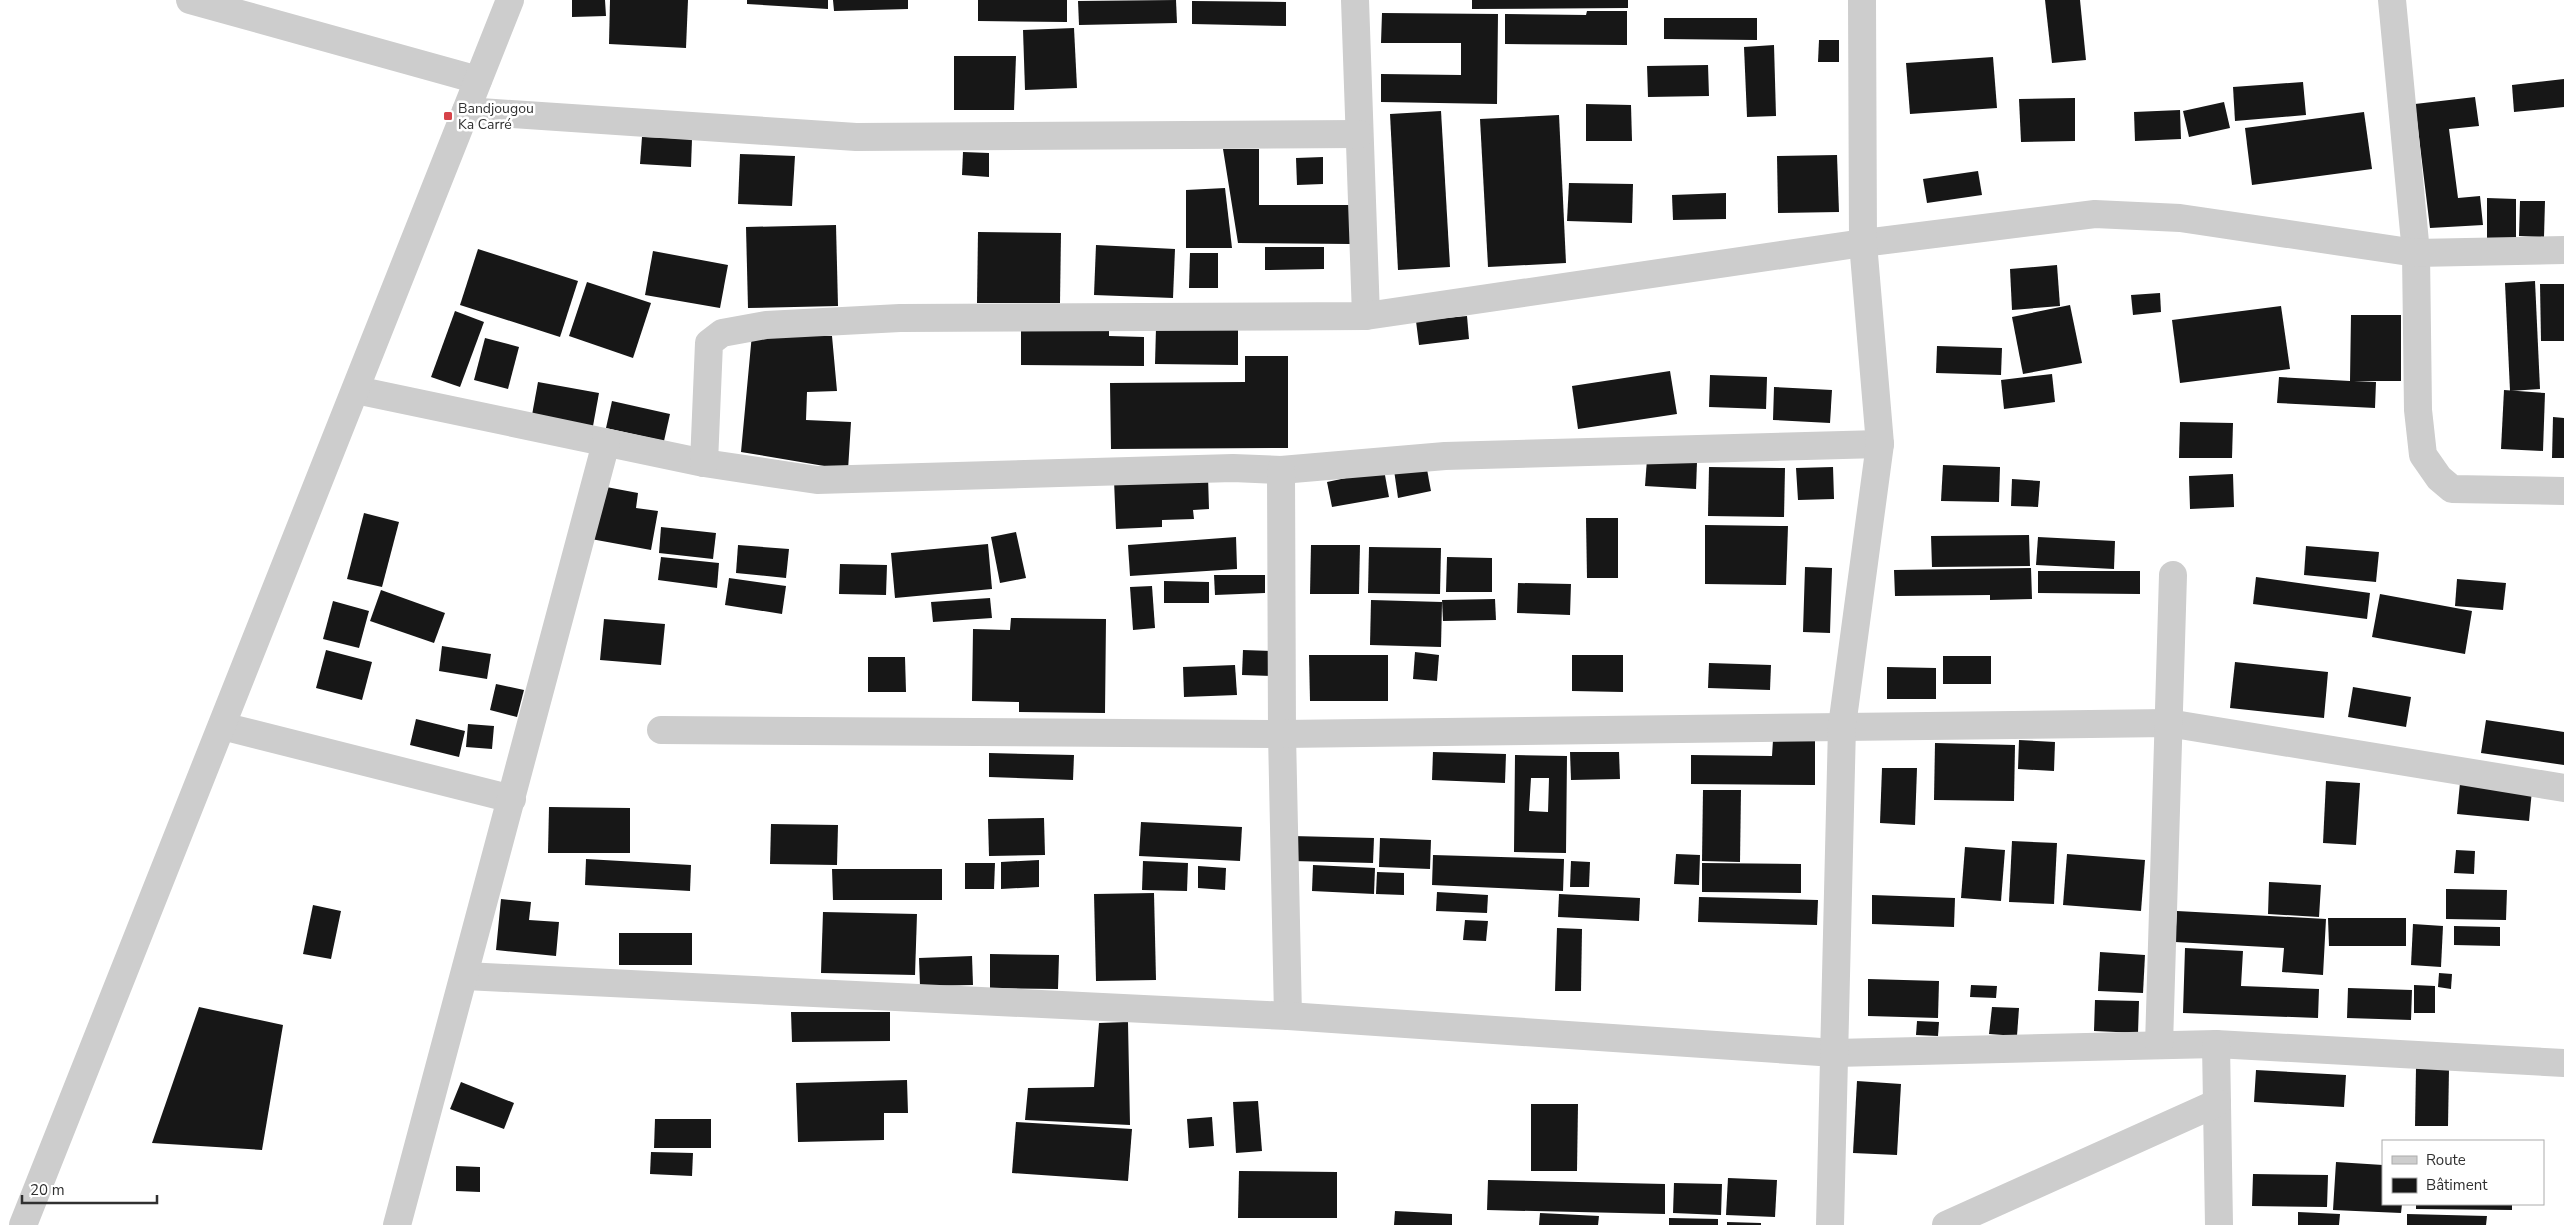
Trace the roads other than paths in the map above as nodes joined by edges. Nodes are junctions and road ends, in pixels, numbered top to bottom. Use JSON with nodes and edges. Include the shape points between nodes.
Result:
{"nodes":[{"id":1,"x":190,"y":0,"type":"edge"},
{"id":2,"x":510,"y":0,"type":"edge"},
{"id":3,"x":1355,"y":0,"type":"edge"},
{"id":4,"x":1862,"y":0,"type":"edge"},
{"id":5,"x":2392,"y":0,"type":"edge"},
{"id":6,"x":478,"y":80,"type":"junction"},
{"id":7,"x":466,"y":111,"type":"junction"},
{"id":8,"x":1359,"y":134,"type":"junction"},
{"id":9,"x":1863,"y":243,"type":"junction"},
{"id":10,"x":2564,"y":250,"type":"edge"},
{"id":11,"x":2416,"y":253,"type":"junction"},
{"id":12,"x":1366,"y":316,"type":"junction"},
{"id":13,"x":356,"y":390,"type":"junction"},
{"id":14,"x":606,"y":443,"type":"junction"},
{"id":15,"x":1880,"y":444,"type":"junction"},
{"id":16,"x":704,"y":463,"type":"junction"},
{"id":17,"x":1281,"y":470,"type":"junction"},
{"id":18,"x":2564,"y":491,"type":"edge"},
{"id":19,"x":2173,"y":575,"type":"dead end"},
{"id":20,"x":2168,"y":723,"type":"junction"},
{"id":21,"x":222,"y":726,"type":"junction"},
{"id":22,"x":1842,"y":726,"type":"junction"},
{"id":23,"x":661,"y":730,"type":"dead end"},
{"id":24,"x":1282,"y":734,"type":"junction"},
{"id":25,"x":2564,"y":788,"type":"edge"},
{"id":26,"x":512,"y":800,"type":"junction"},
{"id":27,"x":465,"y":976,"type":"junction"},
{"id":28,"x":1288,"y":1016,"type":"junction"},
{"id":29,"x":2216,"y":1044,"type":"junction"},
{"id":30,"x":2158,"y":1045,"type":"junction"},
{"id":31,"x":1835,"y":1053,"type":"junction"},
{"id":32,"x":2564,"y":1063,"type":"edge"},
{"id":33,"x":2217,"y":1103,"type":"junction"},
{"id":34,"x":1954,"y":1223,"type":"edge"},
{"id":35,"x":23,"y":1225,"type":"edge"},
{"id":36,"x":398,"y":1225,"type":"edge"},
{"id":37,"x":1830,"y":1225,"type":"edge"},
{"id":38,"x":2220,"y":1225,"type":"edge"}],
"edges":[{"from":1,"to":6,"type":"street"},
{"from":2,"to":6,"type":"street"},
{"from":3,"to":8,"type":"street"},
{"from":4,"to":9,"type":"street"},
{"from":5,"to":11,"type":"street"},
{"from":6,"to":7,"type":"street"},
{"from":7,"to":8,"type":"street","via":[[856,137]]},
{"from":7,"to":13,"type":"street"},
{"from":8,"to":12,"type":"street"},
{"from":9,"to":11,"type":"street","via":[[2096,214],[2180,218]]},
{"from":9,"to":12,"type":"street"},
{"from":9,"to":15,"type":"street"},
{"from":10,"to":11,"type":"street"},
{"from":11,"to":18,"type":"street","via":[[2418,410],[2423,454],[2439,478],[2452,489]]},
{"from":12,"to":16,"type":"street","via":[[900,318],[766,325],[722,333],[710,343]]},
{"from":13,"to":14,"type":"street"},
{"from":13,"to":21,"type":"street"},
{"from":14,"to":16,"type":"street"},
{"from":14,"to":26,"type":"street"},
{"from":15,"to":17,"type":"street","via":[[1444,456]]},
{"from":15,"to":22,"type":"street"},
{"from":16,"to":17,"type":"street","via":[[816,480],[1233,468]]},
{"from":17,"to":24,"type":"street"},
{"from":19,"to":20,"type":"street"},
{"from":20,"to":22,"type":"street"},
{"from":20,"to":25,"type":"street"},
{"from":20,"to":30,"type":"street"},
{"from":21,"to":26,"type":"street"},
{"from":21,"to":35,"type":"street"},
{"from":22,"to":24,"type":"street"},
{"from":22,"to":31,"type":"street"},
{"from":23,"to":24,"type":"street"},
{"from":24,"to":28,"type":"street"},
{"from":26,"to":27,"type":"street"},
{"from":27,"to":28,"type":"street"},
{"from":27,"to":36,"type":"street"},
{"from":28,"to":31,"type":"street"},
{"from":29,"to":30,"type":"street"},
{"from":29,"to":32,"type":"street"},
{"from":29,"to":33,"type":"street"},
{"from":30,"to":31,"type":"street"},
{"from":31,"to":37,"type":"street"},
{"from":33,"to":34,"type":"street"},
{"from":33,"to":38,"type":"street"}]}
